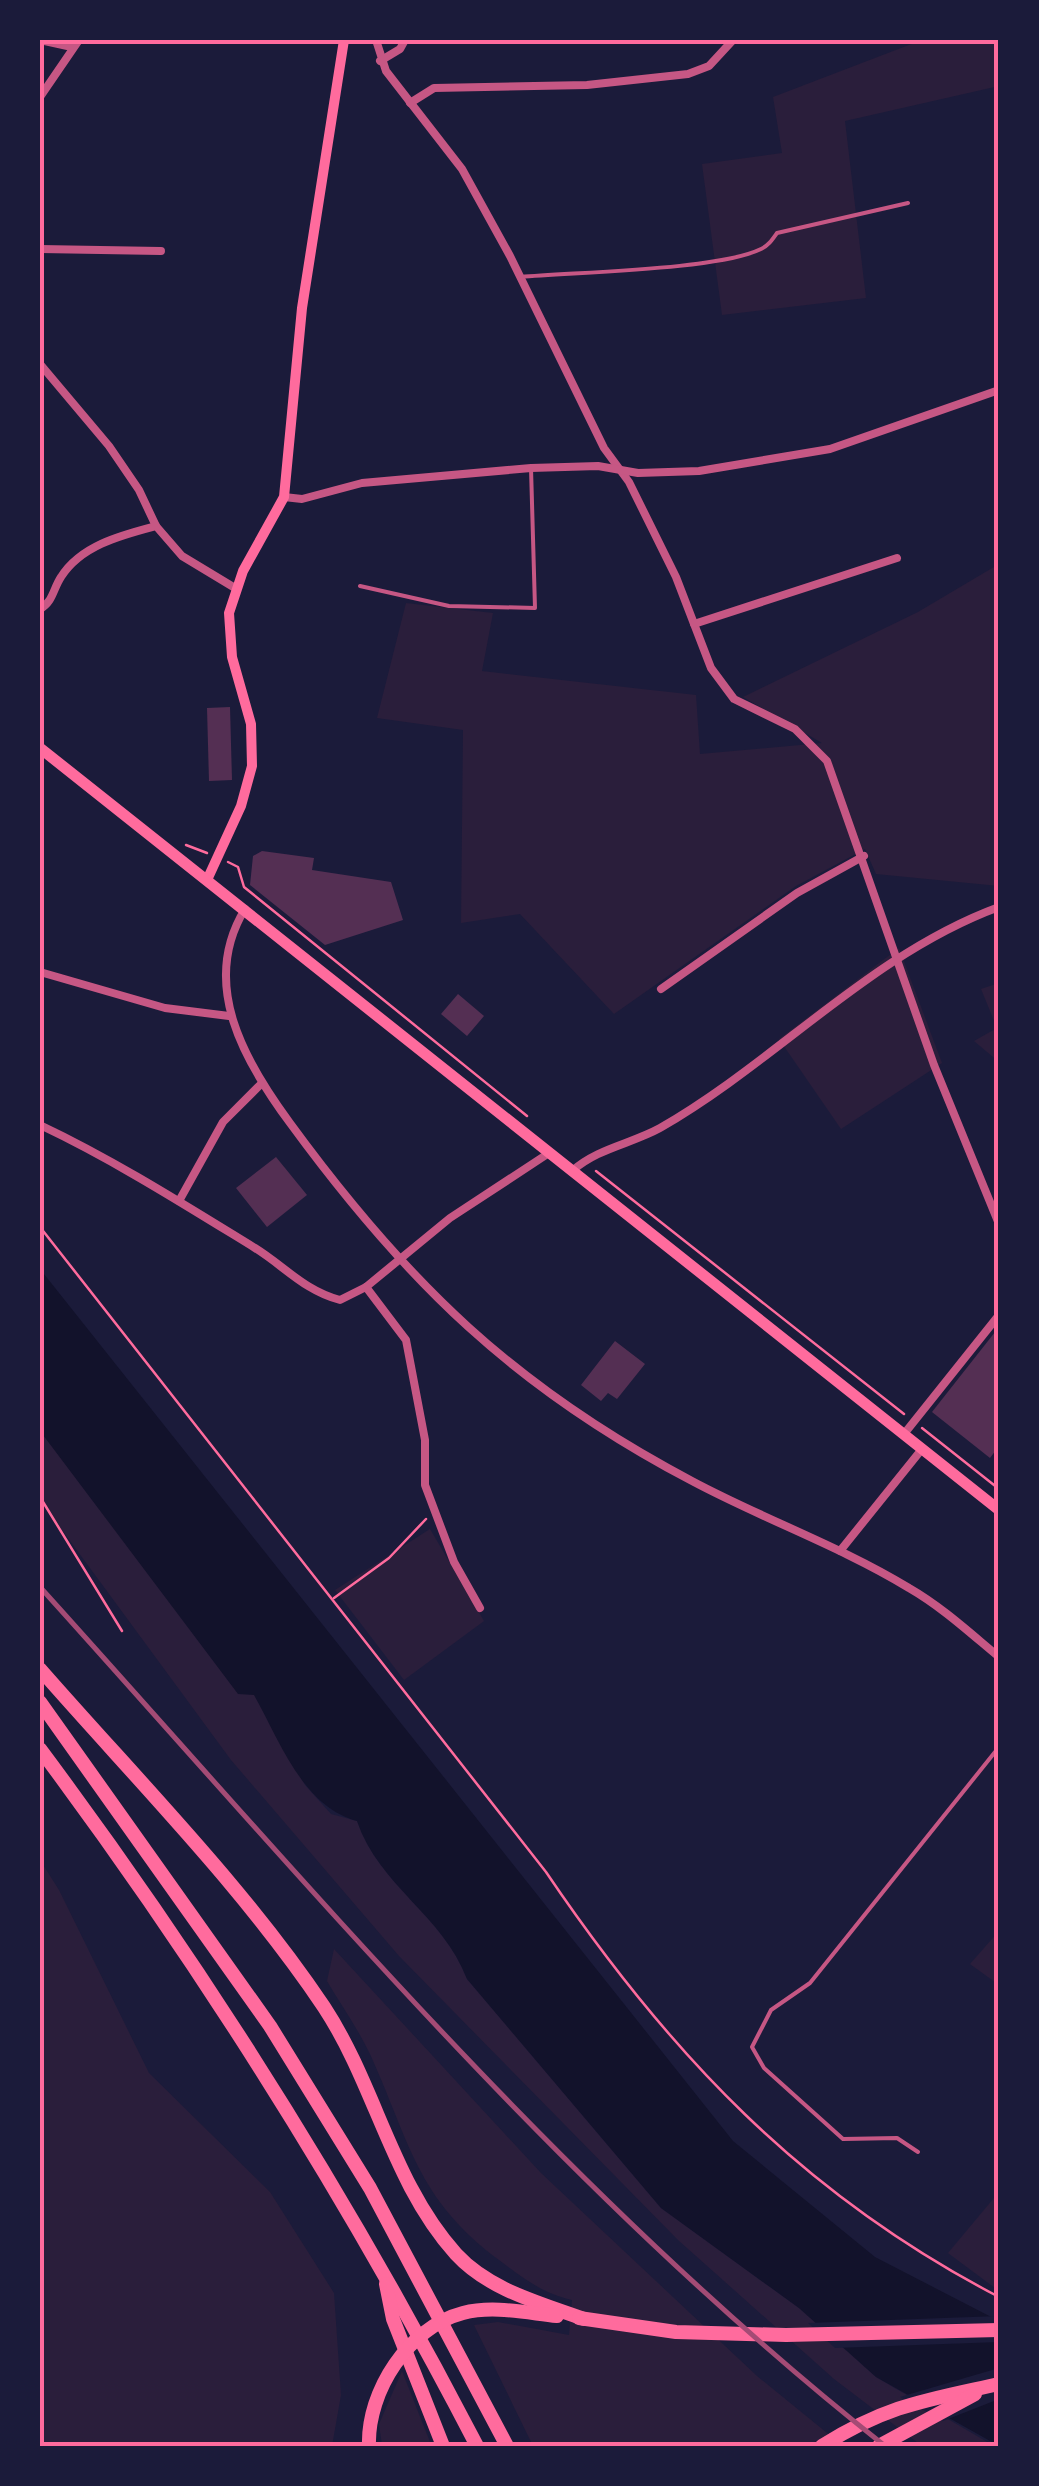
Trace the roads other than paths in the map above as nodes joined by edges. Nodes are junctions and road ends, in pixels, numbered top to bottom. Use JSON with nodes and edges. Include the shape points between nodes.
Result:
{"nodes":[{"id":1,"x":40,"y":40,"type":"edge"},
{"id":2,"x":344,"y":40,"type":"edge"},
{"id":3,"x":376,"y":40,"type":"edge"},
{"id":4,"x":404,"y":40,"type":"edge"},
{"id":5,"x":733,"y":40,"type":"edge"},
{"id":6,"x":76,"y":44,"type":"edge"},
{"id":7,"x":380,"y":61,"type":"junction"},
{"id":8,"x":40,"y":96,"type":"edge"},
{"id":9,"x":410,"y":103,"type":"junction"},
{"id":10,"x":908,"y":202,"type":"dead end"},
{"id":11,"x":40,"y":250,"type":"edge"},
{"id":12,"x":160,"y":251,"type":"dead end"},
{"id":13,"x":520,"y":277,"type":"junction"},
{"id":14,"x":40,"y":364,"type":"edge"},
{"id":15,"x":999,"y":390,"type":"edge"},
{"id":16,"x":531,"y":468,"type":"junction"},
{"id":17,"x":619,"y":468,"type":"junction"},
{"id":18,"x":284,"y":497,"type":"junction"},
{"id":19,"x":156,"y":526,"type":"junction"},
{"id":20,"x":897,"y":558,"type":"dead end"},
{"id":21,"x":360,"y":586,"type":"dead end"},
{"id":22,"x":235,"y":588,"type":"junction"},
{"id":23,"x":40,"y":608,"type":"edge"},
{"id":24,"x":694,"y":624,"type":"junction"},
{"id":25,"x":40,"y":748,"type":"edge"},
{"id":26,"x":864,"y":856,"type":"junction"},
{"id":27,"x":208,"y":880,"type":"junction"},
{"id":28,"x":999,"y":908,"type":"edge"},
{"id":29,"x":244,"y":909,"type":"junction"},
{"id":30,"x":896,"y":961,"type":"junction"},
{"id":31,"x":40,"y":972,"type":"edge"},
{"id":32,"x":662,"y":989,"type":"dead end"},
{"id":33,"x":229,"y":1016,"type":"junction"},
{"id":34,"x":261,"y":1084,"type":"junction"},
{"id":35,"x":40,"y":1126,"type":"edge"},
{"id":36,"x":549,"y":1153,"type":"junction"},
{"id":37,"x":572,"y":1170,"type":"junction"},
{"id":38,"x":179,"y":1202,"type":"junction"},
{"id":39,"x":999,"y":1224,"type":"edge"},
{"id":40,"x":399,"y":1262,"type":"junction"},
{"id":41,"x":366,"y":1287,"type":"junction"},
{"id":42,"x":999,"y":1315,"type":"edge"},
{"id":43,"x":904,"y":1434,"type":"junction"},
{"id":44,"x":922,"y":1449,"type":"junction"},
{"id":45,"x":999,"y":1510,"type":"edge"},
{"id":46,"x":840,"y":1551,"type":"junction"},
{"id":47,"x":480,"y":1608,"type":"dead end"},
{"id":48,"x":999,"y":1657,"type":"edge"},
{"id":49,"x":40,"y":1670,"type":"edge"},
{"id":50,"x":40,"y":1702,"type":"edge"},
{"id":51,"x":999,"y":1747,"type":"edge"},
{"id":52,"x":40,"y":1750,"type":"edge"},
{"id":53,"x":918,"y":2152,"type":"dead end"},
{"id":54,"x":400,"y":2315,"type":"junction"},
{"id":55,"x":584,"y":2318,"type":"junction"},
{"id":56,"x":999,"y":2330,"type":"edge"},
{"id":57,"x":996,"y":2385,"type":"edge"},
{"id":58,"x":369,"y":2446,"type":"edge"},
{"id":59,"x":443,"y":2446,"type":"edge"},
{"id":60,"x":476,"y":2446,"type":"edge"},
{"id":61,"x":507,"y":2446,"type":"edge"},
{"id":62,"x":822,"y":2446,"type":"edge"},
{"id":63,"x":879,"y":2446,"type":"edge"}],
"edges":[{"from":1,"to":6,"type":"street"},
{"from":2,"to":18,"type":"main road","via":[[302,308]]},
{"from":3,"to":7,"type":"street"},
{"from":4,"to":7,"type":"street"},
{"from":5,"to":9,"type":"street","via":[[710,66],[688,74],[587,85],[434,88]]},
{"from":6,"to":8,"type":"street"},
{"from":7,"to":9,"type":"street"},
{"from":9,"to":13,"type":"street","via":[[462,170]]},
{"from":10,"to":13,"type":"lane","via":[[777,233],[754,252]]},
{"from":11,"to":12,"type":"street"},
{"from":13,"to":17,"type":"street"},
{"from":14,"to":19,"type":"street","via":[[110,446]]},
{"from":15,"to":17,"type":"street","via":[[830,449],[699,471]]},
{"from":16,"to":17,"type":"street"},
{"from":16,"to":18,"type":"street","via":[[362,482],[302,499]]},
{"from":16,"to":21,"type":"lane","via":[[535,608],[449,606]]},
{"from":17,"to":24,"type":"street"},
{"from":18,"to":22,"type":"main road"},
{"from":19,"to":22,"type":"street","via":[[182,556]]},
{"from":19,"to":23,"type":"street","via":[[116,536],[84,554]]},
{"from":20,"to":24,"type":"street"},
{"from":22,"to":27,"type":"main road","via":[[228,633],[252,724],[252,766],[242,806]]},
{"from":24,"to":26,"type":"street","via":[[711,668],[734,699],[794,730],[826,760]]},
{"from":25,"to":27,"type":"main road"},
{"from":26,"to":30,"type":"street"},
{"from":26,"to":32,"type":"street","via":[[797,893]]},
{"from":27,"to":29,"type":"main road"},
{"from":28,"to":30,"type":"street"},
{"from":29,"to":33,"type":"street","via":[[230,941]]},
{"from":29,"to":36,"type":"main road"},
{"from":30,"to":37,"type":"street","via":[[659,1128]]},
{"from":30,"to":39,"type":"street"},
{"from":31,"to":33,"type":"street","via":[[150,1005]]},
{"from":33,"to":34,"type":"street"},
{"from":34,"to":38,"type":"street","via":[[223,1122]]},
{"from":34,"to":40,"type":"street"},
{"from":35,"to":38,"type":"street"},
{"from":36,"to":37,"type":"main road"},
{"from":36,"to":40,"type":"street","via":[[450,1218]]},
{"from":37,"to":43,"type":"main road"},
{"from":38,"to":41,"type":"street","via":[[322,1295],[340,1300]]},
{"from":40,"to":41,"type":"street"},
{"from":40,"to":46,"type":"street","via":[[476,1338],[616,1438],[692,1482]]},
{"from":41,"to":47,"type":"street","via":[[406,1340],[432,1510]]},
{"from":42,"to":43,"type":"street"},
{"from":43,"to":44,"type":"main road"},
{"from":44,"to":45,"type":"main road"},
{"from":44,"to":46,"type":"street"},
{"from":46,"to":48,"type":"street","via":[[912,1589]]},
{"from":49,"to":55,"type":"highway","via":[[257,1914],[350,2048],[427,2219],[490,2281]]},
{"from":50,"to":61,"type":"highway","via":[[270,2026],[370,2188]]},
{"from":51,"to":53,"type":"lane","via":[[810,1983],[770,2010],[752,2046],[764,2068],[843,2139],[898,2138]]},
{"from":52,"to":54,"type":"highway","via":[[204,1978],[383,2268]]},
{"from":54,"to":59,"type":"highway"},
{"from":54,"to":60,"type":"highway"},
{"from":55,"to":56,"type":"highway","via":[[731,2334]]},
{"from":55,"to":58,"type":"highway","via":[[494,2310],[463,2312],[431,2327],[381,2388]]},
{"from":57,"to":62,"type":"highway","via":[[918,2400]]},
{"from":57,"to":63,"type":"highway"}]}
